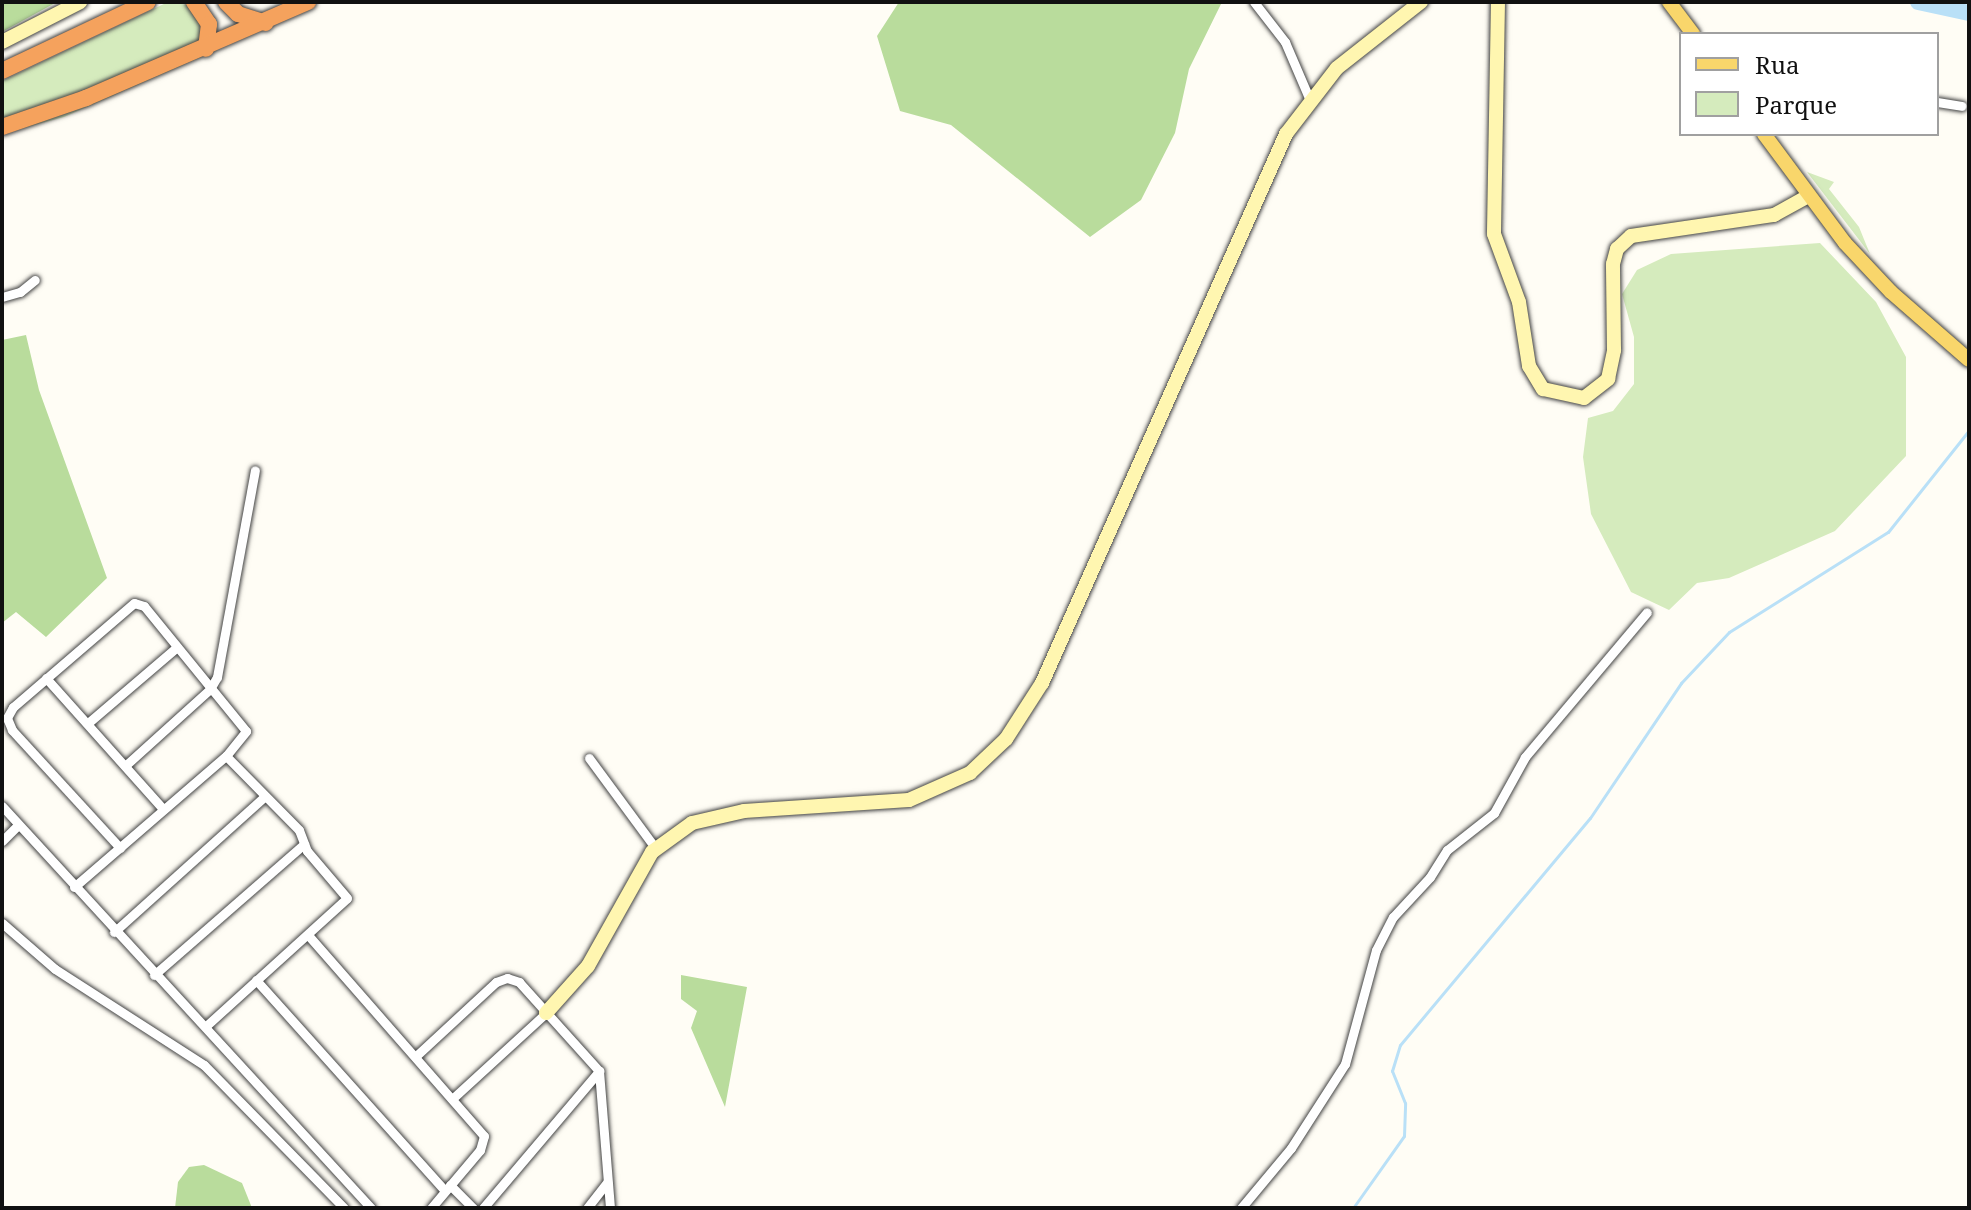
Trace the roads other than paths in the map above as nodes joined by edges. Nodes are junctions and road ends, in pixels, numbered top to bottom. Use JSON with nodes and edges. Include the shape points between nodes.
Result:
{"nodes":[{"id":1,"x":80,"y":2,"type":"edge"},
{"id":2,"x":148,"y":2,"type":"edge"},
{"id":3,"x":194,"y":2,"type":"edge"},
{"id":4,"x":226,"y":2,"type":"edge"},
{"id":5,"x":308,"y":2,"type":"edge"},
{"id":6,"x":1254,"y":2,"type":"edge"},
{"id":7,"x":1421,"y":2,"type":"edge"},
{"id":8,"x":1498,"y":2,"type":"edge"},
{"id":9,"x":1669,"y":2,"type":"edge"},
{"id":10,"x":266,"y":23,"type":"junction"},
{"id":11,"x":1694,"y":32,"type":"edge"},
{"id":12,"x":2,"y":42,"type":"edge"},
{"id":13,"x":206,"y":49,"type":"junction"},
{"id":14,"x":2,"y":71,"type":"edge"},
{"id":15,"x":1309,"y":98,"type":"junction"},
{"id":16,"x":1939,"y":102,"type":"edge"},
{"id":17,"x":1962,"y":106,"type":"dead end"},
{"id":18,"x":2,"y":127,"type":"edge"},
{"id":19,"x":1765,"y":136,"type":"edge"},
{"id":20,"x":1808,"y":196,"type":"junction"},
{"id":21,"x":35,"y":280,"type":"dead end"},
{"id":22,"x":2,"y":297,"type":"edge"},
{"id":23,"x":1969,"y":360,"type":"edge"},
{"id":24,"x":255,"y":470,"type":"dead end"},
{"id":25,"x":1647,"y":612,"type":"dead end"},
{"id":26,"x":177,"y":647,"type":"junction"},
{"id":27,"x":46,"y":678,"type":"junction"},
{"id":28,"x":210,"y":689,"type":"junction"},
{"id":29,"x":88,"y":723,"type":"junction"},
{"id":30,"x":226,"y":756,"type":"junction"},
{"id":31,"x":589,"y":758,"type":"dead end"},
{"id":32,"x":126,"y":765,"type":"junction"},
{"id":33,"x":264,"y":797,"type":"junction"},
{"id":34,"x":2,"y":806,"type":"edge"},
{"id":35,"x":163,"y":809,"type":"junction"},
{"id":36,"x":18,"y":825,"type":"junction"},
{"id":37,"x":2,"y":841,"type":"edge"},
{"id":38,"x":304,"y":844,"type":"junction"},
{"id":39,"x":120,"y":848,"type":"junction"},
{"id":40,"x":656,"y":849,"type":"junction"},
{"id":41,"x":74,"y":887,"type":"junction"},
{"id":42,"x":2,"y":923,"type":"edge"},
{"id":43,"x":114,"y":932,"type":"junction"},
{"id":44,"x":308,"y":935,"type":"junction"},
{"id":45,"x":154,"y":975,"type":"junction"},
{"id":46,"x":256,"y":980,"type":"junction"},
{"id":47,"x":546,"y":1013,"type":"junction"},
{"id":48,"x":206,"y":1026,"type":"junction"},
{"id":49,"x":416,"y":1056,"type":"junction"},
{"id":50,"x":599,"y":1071,"type":"junction"},
{"id":51,"x":452,"y":1099,"type":"junction"},
{"id":52,"x":607,"y":1182,"type":"junction"},
{"id":53,"x":447,"y":1188,"type":"junction"},
{"id":54,"x":344,"y":1208,"type":"edge"},
{"id":55,"x":371,"y":1208,"type":"edge"},
{"id":56,"x":431,"y":1208,"type":"edge"},
{"id":57,"x":473,"y":1208,"type":"edge"},
{"id":58,"x":483,"y":1208,"type":"edge"},
{"id":59,"x":587,"y":1208,"type":"edge"},
{"id":60,"x":610,"y":1208,"type":"edge"},
{"id":61,"x":1241,"y":1208,"type":"edge"}],
"edges":[{"from":1,"to":12,"type":"street"},
{"from":2,"to":14,"type":"highway"},
{"from":3,"to":13,"type":"highway","via":[[209,24]]},
{"from":4,"to":10,"type":"highway","via":[[238,14]]},
{"from":5,"to":10,"type":"highway"},
{"from":6,"to":15,"type":"street","via":[[1285,42]]},
{"from":7,"to":15,"type":"street","via":[[1337,68]]},
{"from":8,"to":20,"type":"street","via":[[1494,234],[1519,302],[1529,366],[1543,389],[1584,398],[1608,379],[1614,350],[1613,264],[1617,249],[1631,236],[1774,215]]},
{"from":9,"to":11,"type":"main road"},
{"from":10,"to":13,"type":"highway"},
{"from":13,"to":18,"type":"highway"},
{"from":15,"to":40,"type":"street","via":[[1280,147],[1037,694],[1006,739],[970,773],[923,795],[883,804],[715,816],[692,823]]},
{"from":16,"to":17,"type":"street"},
{"from":19,"to":20,"type":"main road"},
{"from":20,"to":23,"type":"main road","via":[[1891,292]]},
{"from":21,"to":22,"type":"street"},
{"from":24,"to":28,"type":"street","via":[[228,596],[220,669]]},
{"from":25,"to":61,"type":"street","via":[[1525,757],[1494,813],[1453,844],[1393,917],[1376,950],[1345,1064],[1291,1148]]},
{"from":26,"to":27,"type":"street","via":[[144,606],[134,603]]},
{"from":26,"to":28,"type":"street"},
{"from":26,"to":29,"type":"street"},
{"from":27,"to":29,"type":"street"},
{"from":27,"to":39,"type":"street","via":[[13,707],[8,723]]},
{"from":28,"to":30,"type":"street","via":[[245,727],[242,739]]},
{"from":28,"to":32,"type":"street"},
{"from":29,"to":32,"type":"street"},
{"from":30,"to":33,"type":"street"},
{"from":30,"to":35,"type":"street"},
{"from":31,"to":40,"type":"street"},
{"from":32,"to":35,"type":"street"},
{"from":33,"to":38,"type":"street","via":[[299,830]]},
{"from":33,"to":43,"type":"street"},
{"from":34,"to":36,"type":"street"},
{"from":35,"to":39,"type":"street"},
{"from":36,"to":37,"type":"street"},
{"from":36,"to":41,"type":"street"},
{"from":38,"to":44,"type":"street","via":[[347,898]]},
{"from":38,"to":45,"type":"street"},
{"from":39,"to":41,"type":"street"},
{"from":40,"to":47,"type":"street","via":[[636,875],[588,966]]},
{"from":41,"to":43,"type":"street"},
{"from":42,"to":54,"type":"street","via":[[55,969],[204,1065]]},
{"from":43,"to":45,"type":"street"},
{"from":44,"to":46,"type":"street"},
{"from":44,"to":49,"type":"street"},
{"from":45,"to":48,"type":"street"},
{"from":46,"to":48,"type":"street"},
{"from":46,"to":53,"type":"street"},
{"from":47,"to":49,"type":"street","via":[[519,982],[502,978]]},
{"from":47,"to":50,"type":"street"},
{"from":47,"to":51,"type":"street"},
{"from":48,"to":55,"type":"street"},
{"from":49,"to":51,"type":"street"},
{"from":50,"to":52,"type":"street"},
{"from":50,"to":58,"type":"street"},
{"from":51,"to":53,"type":"street","via":[[484,1141]]},
{"from":52,"to":59,"type":"street"},
{"from":52,"to":60,"type":"street"},
{"from":53,"to":56,"type":"street"},
{"from":53,"to":57,"type":"street"}]}
